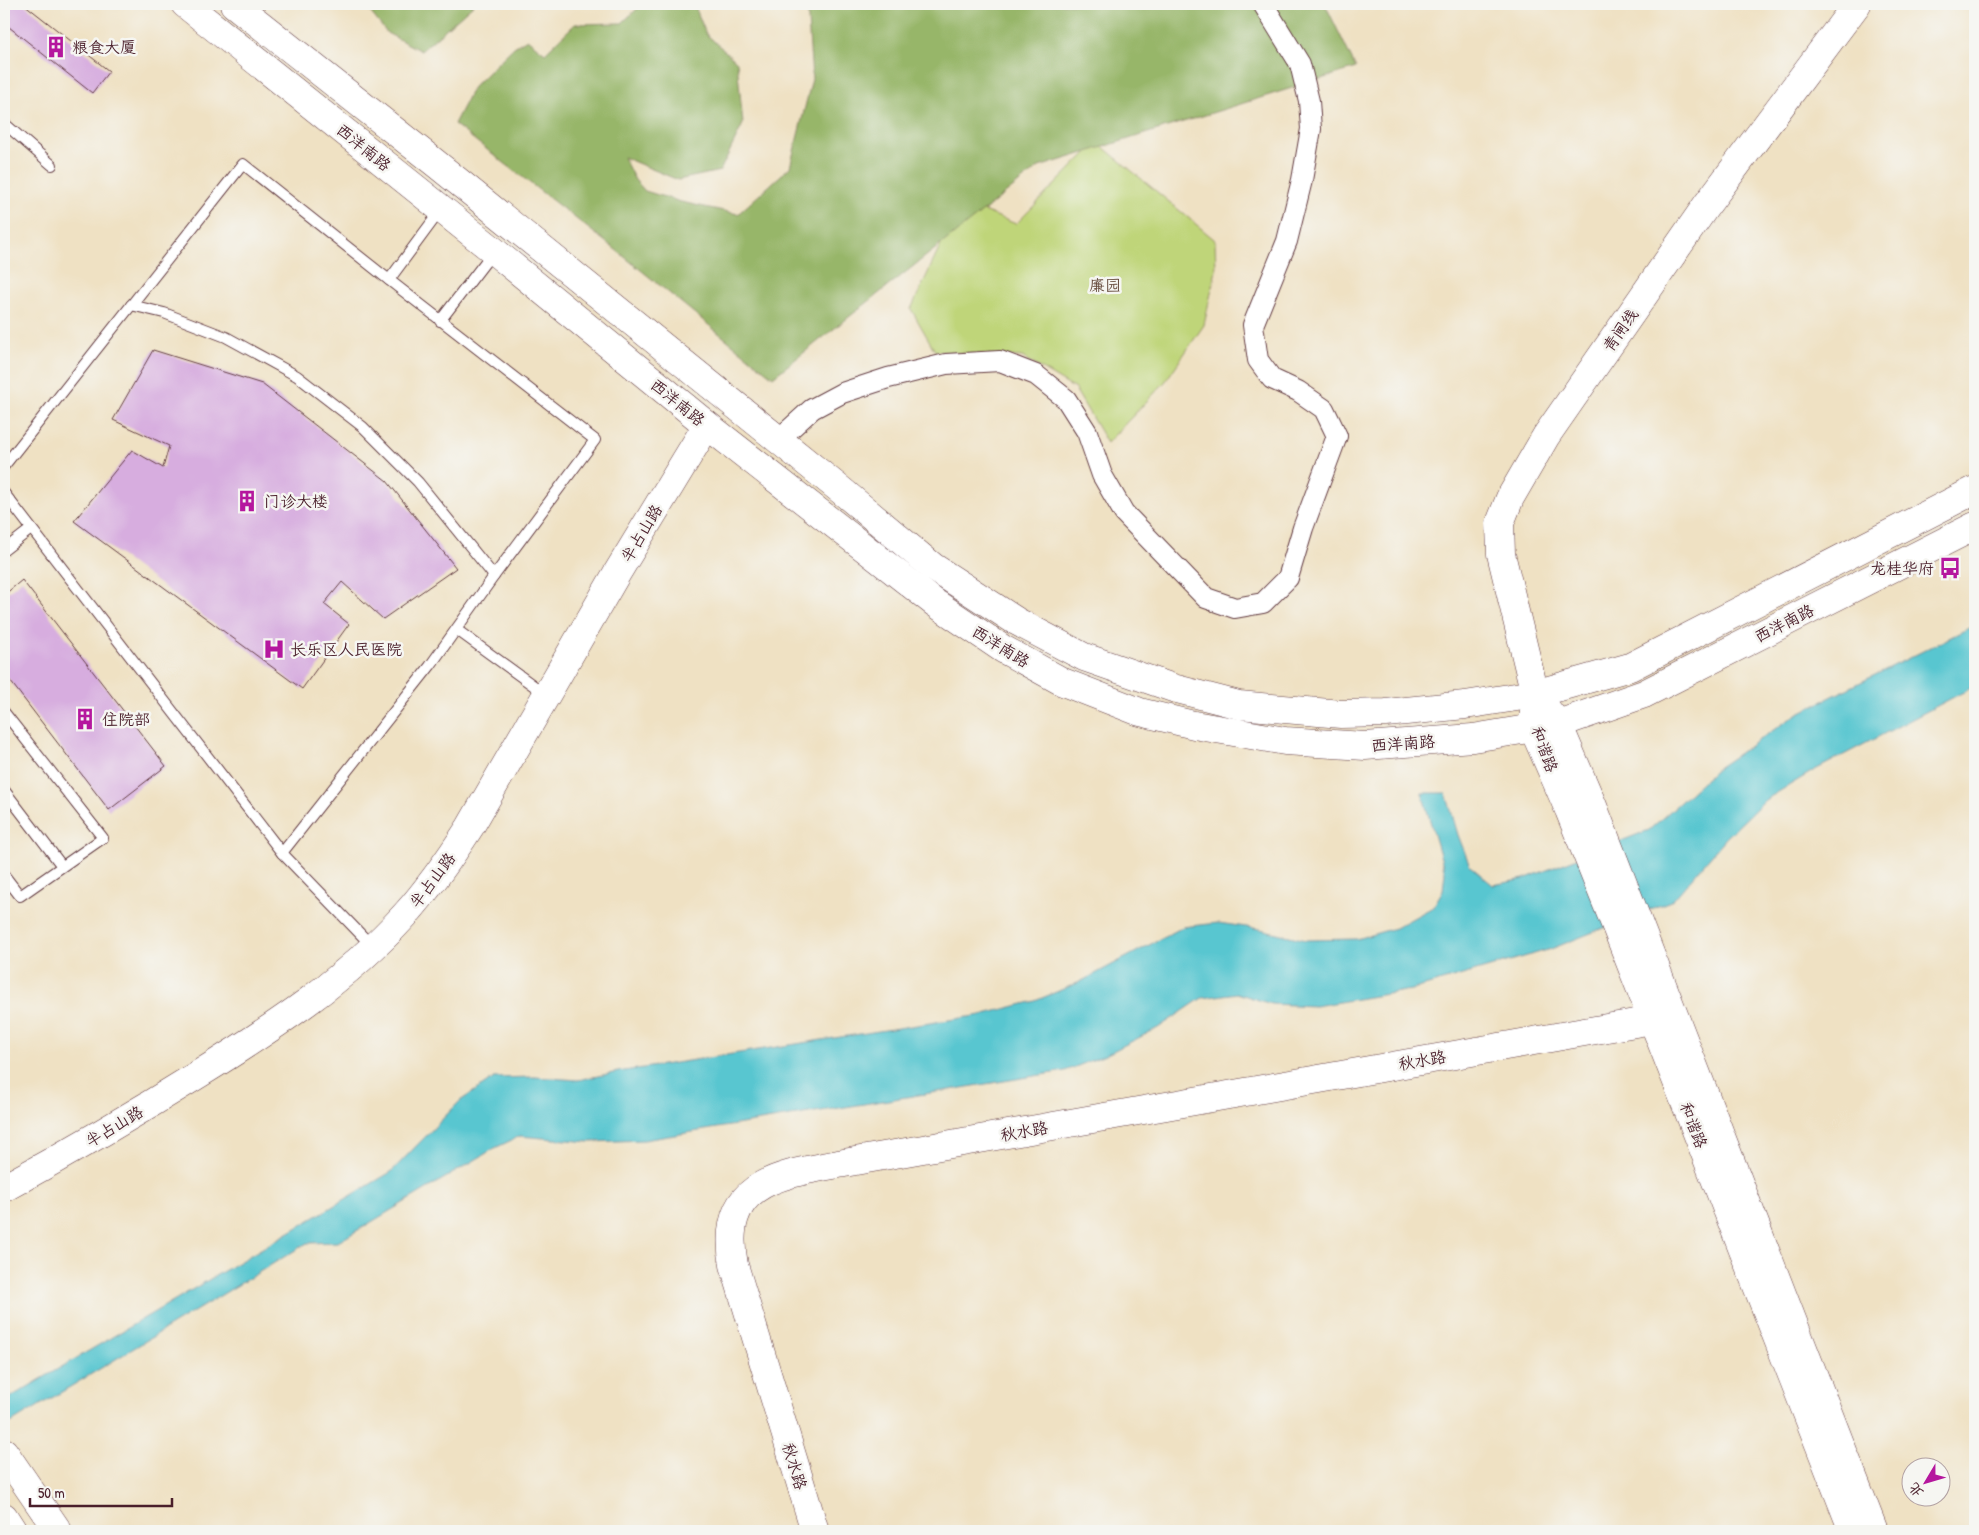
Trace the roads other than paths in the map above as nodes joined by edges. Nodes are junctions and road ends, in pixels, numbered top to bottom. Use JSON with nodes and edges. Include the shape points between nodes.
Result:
{"nodes":[{"id":1,"x":184,"y":4,"type":"edge"},
{"id":2,"x":234,"y":4,"type":"edge"},
{"id":3,"x":1263,"y":4,"type":"edge"},
{"id":4,"x":1857,"y":4,"type":"edge"},
{"id":5,"x":4,"y":124,"type":"edge"},
{"id":6,"x":52,"y":165,"type":"dead end"},
{"id":7,"x":441,"y":209,"type":"junction"},
{"id":8,"x":494,"y":251,"type":"junction"},
{"id":9,"x":388,"y":280,"type":"junction"},
{"id":10,"x":131,"y":305,"type":"junction"},
{"id":11,"x":440,"y":321,"type":"junction"},
{"id":12,"x":707,"y":425,"type":"junction"},
{"id":13,"x":778,"y":440,"type":"junction"},
{"id":14,"x":4,"y":466,"type":"edge"},
{"id":15,"x":1975,"y":490,"type":"edge"},
{"id":16,"x":4,"y":493,"type":"edge"},
{"id":17,"x":1975,"y":526,"type":"edge"},
{"id":18,"x":31,"y":529,"type":"junction"},
{"id":19,"x":4,"y":550,"type":"edge"},
{"id":20,"x":494,"y":576,"type":"junction"},
{"id":21,"x":457,"y":630,"type":"junction"},
{"id":22,"x":546,"y":694,"type":"junction"},
{"id":23,"x":1535,"y":694,"type":"junction"},
{"id":24,"x":4,"y":712,"type":"edge"},
{"id":25,"x":1546,"y":726,"type":"junction"},
{"id":26,"x":4,"y":790,"type":"edge"},
{"id":27,"x":282,"y":853,"type":"junction"},
{"id":28,"x":62,"y":866,"type":"junction"},
{"id":29,"x":4,"y":875,"type":"edge"},
{"id":30,"x":1627,"y":924,"type":"junction"},
{"id":31,"x":373,"y":947,"type":"junction"},
{"id":32,"x":1652,"y":1020,"type":"junction"},
{"id":33,"x":4,"y":1188,"type":"edge"},
{"id":34,"x":4,"y":1452,"type":"edge"},
{"id":35,"x":1842,"y":1475,"type":"junction"},
{"id":36,"x":4,"y":1517,"type":"edge"},
{"id":37,"x":13,"y":1531,"type":"edge"},
{"id":38,"x":58,"y":1531,"type":"edge"},
{"id":39,"x":815,"y":1531,"type":"edge"},
{"id":40,"x":1841,"y":1531,"type":"edge"},
{"id":41,"x":1853,"y":1531,"type":"edge"},
{"id":42,"x":1874,"y":1531,"type":"edge"},
{"id":43,"x":1891,"y":1531,"type":"edge"}],
"edges":[{"from":1,"to":7,"type":"main road","name":"西洋南路"},
{"from":2,"to":13,"type":"main road","name":"西洋南路"},
{"from":3,"to":13,"type":"street","via":[[1300,64],[1309,101],[1311,129],[1287,240],[1253,325],[1258,360],[1272,379],[1298,391],[1324,409],[1337,436],[1288,578],[1264,604],[1235,608],[1206,598],[1124,513],[1102,475],[1087,432],[1066,399],[1036,375],[1000,361],[946,364],[842,393],[812,409]]},
{"from":4,"to":23,"type":"main road","name":"青闸线","via":[[1706,206],[1546,436],[1510,498],[1500,524],[1501,554]]},
{"from":5,"to":6,"type":"lane"},
{"from":7,"to":8,"type":"main road","name":"西洋南路"},
{"from":7,"to":9,"type":"lane"},
{"from":8,"to":11,"type":"lane"},
{"from":8,"to":12,"type":"main road","name":"西洋南路"},
{"from":9,"to":10,"type":"lane","via":[[243,164]]},
{"from":9,"to":11,"type":"lane"},
{"from":10,"to":14,"type":"lane"},
{"from":10,"to":20,"type":"lane","via":[[164,313],[226,337],[297,376],[363,426],[418,482]]},
{"from":11,"to":20,"type":"lane","via":[[595,440]]},
{"from":12,"to":22,"type":"main road","name":"半占山路"},
{"from":12,"to":25,"type":"main road","name":"西洋南路","via":[[935,603],[1003,649],[1098,697],[1140,712],[1194,725],[1318,744],[1419,743]]},
{"from":13,"to":23,"type":"main road","name":"西洋南路","via":[[933,567],[1016,621],[1084,657],[1173,688],[1239,705],[1341,714],[1465,706]]},
{"from":15,"to":23,"type":"main road","name":"西洋南路","via":[[1630,667]]},
{"from":16,"to":18,"type":"lane"},
{"from":17,"to":25,"type":"main road","name":"西洋南路","via":[[1644,694]]},
{"from":18,"to":19,"type":"lane"},
{"from":18,"to":27,"type":"lane"},
{"from":20,"to":21,"type":"lane"},
{"from":21,"to":22,"type":"lane"},
{"from":21,"to":27,"type":"lane"},
{"from":22,"to":31,"type":"main road","name":"半占山路","via":[[444,866]]},
{"from":23,"to":25,"type":"main road","name":"和谐路"},
{"from":24,"to":28,"type":"lane","via":[[103,838]]},
{"from":25,"to":30,"type":"main road","name":"和谐路"},
{"from":26,"to":28,"type":"lane"},
{"from":27,"to":31,"type":"lane"},
{"from":28,"to":29,"type":"lane","via":[[20,896]]},
{"from":30,"to":32,"type":"main road","name":"和谐路"},
{"from":30,"to":35,"type":"main road","name":"和谐路"},
{"from":31,"to":33,"type":"main road","name":"半占山路","via":[[319,994],[230,1054],[127,1119]]},
{"from":32,"to":35,"type":"main road","name":"和谐路"},
{"from":32,"to":39,"type":"main road","name":"秋水路","via":[[844,1162],[786,1175],[755,1189],[744,1198],[735,1216],[731,1250]]},
{"from":34,"to":38,"type":"main road"},
{"from":35,"to":40,"type":"main road"},
{"from":35,"to":41,"type":"main road","name":"和谐路"},
{"from":35,"to":42,"type":"main road","name":"和谐路"},
{"from":35,"to":43,"type":"main road","via":[[1867,1496]]},
{"from":36,"to":37,"type":"main road"}]}
